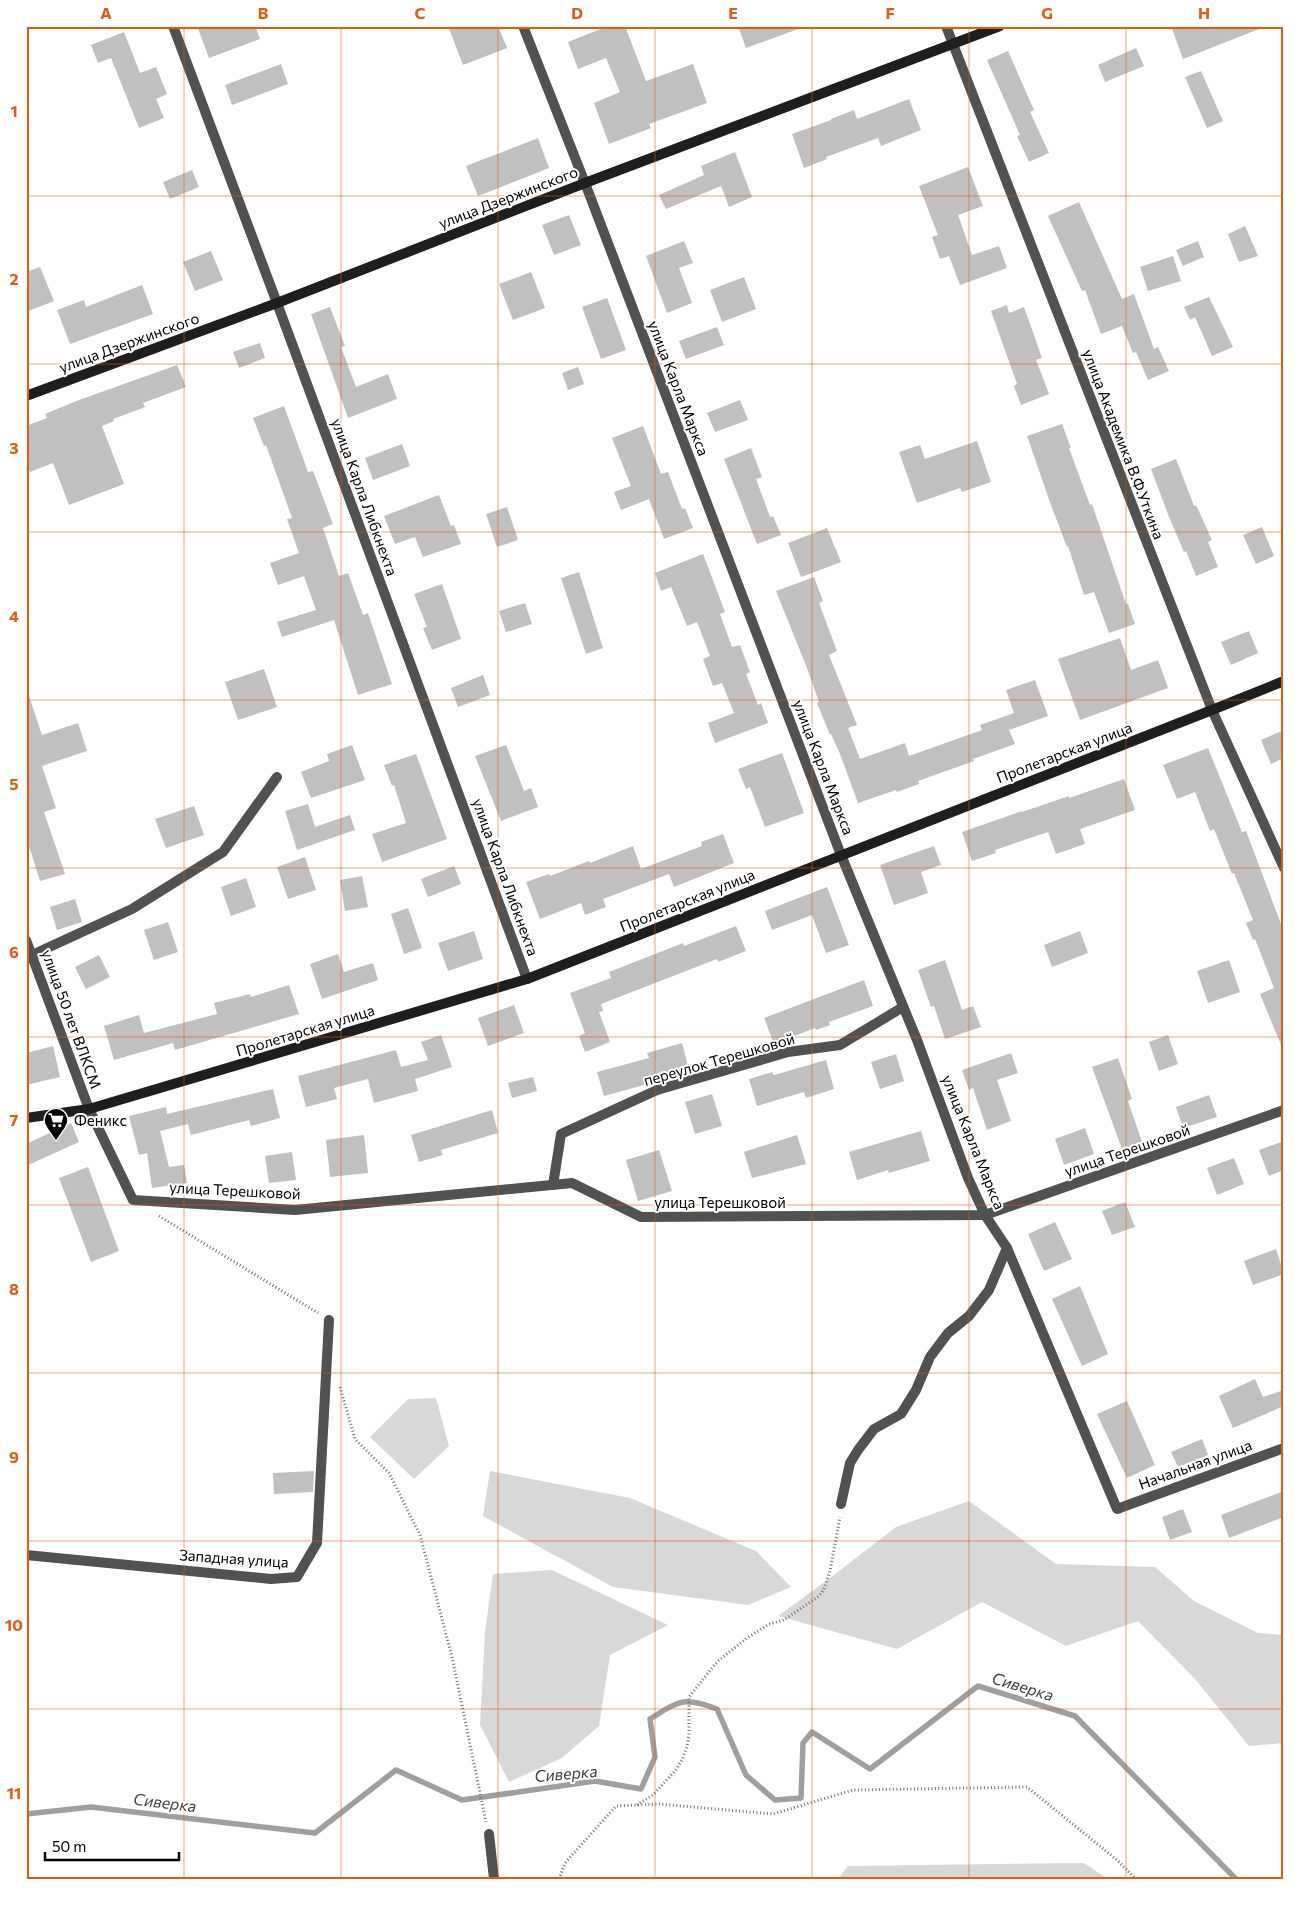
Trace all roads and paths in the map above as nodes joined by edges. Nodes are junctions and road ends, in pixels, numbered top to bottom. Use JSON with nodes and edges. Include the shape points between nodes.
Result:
{"nodes":[{"id":1,"x":173,"y":26,"type":"edge"},
{"id":2,"x":523,"y":26,"type":"edge"},
{"id":3,"x":946,"y":26,"type":"edge"},
{"id":4,"x":1000,"y":26,"type":"edge"},
{"id":5,"x":953,"y":44,"type":"junction"},
{"id":6,"x":585,"y":183,"type":"junction"},
{"id":7,"x":277,"y":302,"type":"junction"},
{"id":8,"x":26,"y":396,"type":"edge"},
{"id":9,"x":1284,"y":681,"type":"edge"},
{"id":10,"x":1212,"y":710,"type":"junction"},
{"id":11,"x":277,"y":777,"type":"dead end"},
{"id":12,"x":841,"y":855,"type":"junction"},
{"id":13,"x":1284,"y":868,"type":"edge"},
{"id":14,"x":26,"y":940,"type":"edge"},
{"id":15,"x":32,"y":955,"type":"junction"},
{"id":16,"x":528,"y":979,"type":"junction"},
{"id":17,"x":903,"y":1007,"type":"junction"},
{"id":18,"x":89,"y":1109,"type":"junction"},
{"id":19,"x":1284,"y":1110,"type":"edge"},
{"id":20,"x":26,"y":1118,"type":"edge"},
{"id":21,"x":553,"y":1185,"type":"junction"},
{"id":22,"x":985,"y":1215,"type":"junction"},
{"id":23,"x":159,"y":1216,"type":"dead end"},
{"id":24,"x":1006,"y":1248,"type":"junction"},
{"id":25,"x":329,"y":1320,"type":"joint"},
{"id":26,"x":340,"y":1384,"type":"dead end"},
{"id":27,"x":1284,"y":1448,"type":"edge"},
{"id":28,"x":841,"y":1504,"type":"joint"},
{"id":29,"x":1117,"y":1508,"type":"joint"},
{"id":30,"x":26,"y":1555,"type":"edge"},
{"id":31,"x":636,"y":1805,"type":"junction"},
{"id":32,"x":489,"y":1834,"type":"joint"},
{"id":33,"x":494,"y":1879,"type":"edge"},
{"id":34,"x":559,"y":1879,"type":"edge"},
{"id":35,"x":1136,"y":1879,"type":"edge"}],
"edges":[{"from":1,"to":7,"type":"street","name":"улица Карла Либкнехта"},
{"from":2,"to":6,"type":"street","name":"улица Карла Маркса"},
{"from":3,"to":5,"type":"street","name":"улица Академика В.Ф.Уткина"},
{"from":4,"to":5,"type":"main road","name":"улица Дзержинского"},
{"from":5,"to":6,"type":"main road","name":"улица Дзержинского"},
{"from":5,"to":10,"type":"street","name":"улица Академика В.Ф.Уткина"},
{"from":6,"to":7,"type":"main road","name":"улица Дзержинского"},
{"from":6,"to":12,"type":"street","name":"улица Карла Маркса"},
{"from":7,"to":8,"type":"main road","name":"улица Дзержинского"},
{"from":7,"to":16,"type":"street","name":"улица Карла Либкнехта"},
{"from":9,"to":10,"type":"main road","name":"Пролетарская улица"},
{"from":10,"to":12,"type":"main road","name":"Пролетарская улица"},
{"from":10,"to":13,"type":"street","name":"улица Академика В.Ф.Уткина"},
{"from":11,"to":15,"type":"street","via":[[223,852],[132,909]]},
{"from":12,"to":16,"type":"main road","name":"Пролетарская улица"},
{"from":12,"to":17,"type":"street","name":"улица Карла Маркса"},
{"from":14,"to":15,"type":"street","name":"улица 50 лет ВЛКСМ"},
{"from":15,"to":18,"type":"street","name":"улица 50 лет ВЛКСМ"},
{"from":16,"to":18,"type":"main road","name":"Пролетарская улица"},
{"from":17,"to":21,"type":"street","name":"переулок Терешковой","via":[[840,1045],[788,1052],[657,1090],[562,1134]]},
{"from":17,"to":22,"type":"street","name":"улица Карла Маркса"},
{"from":18,"to":20,"type":"main road"},
{"from":18,"to":21,"type":"street","name":"улица Терешковой","via":[[133,1200],[295,1210]]},
{"from":19,"to":22,"type":"street","name":"улица Терешковой"},
{"from":21,"to":22,"type":"street","name":"улица Терешковой","via":[[572,1184],[641,1218]]},
{"from":22,"to":24,"type":"street","name":"улица Карла Маркса"},
{"from":23,"to":25,"type":"path"},
{"from":24,"to":28,"type":"street","via":[[989,1290],[930,1357],[916,1390],[900,1414],[874,1429],[858,1450],[850,1463]]},
{"from":24,"to":29,"type":"street","name":"улица Карла Маркса"},
{"from":25,"to":30,"type":"street","name":"Западная улица","via":[[316,1543],[297,1577],[271,1579]]},
{"from":26,"to":32,"type":"path","via":[[355,1439],[388,1473],[420,1535],[452,1657]]},
{"from":27,"to":29,"type":"street","name":"Начальная улица"},
{"from":28,"to":31,"type":"path","via":[[824,1589],[784,1620],[769,1624],[718,1661],[689,1697],[689,1734],[682,1760],[653,1795]]},
{"from":31,"to":34,"type":"path","via":[[616,1806],[565,1863]]},
{"from":31,"to":35,"type":"path","via":[[659,1804],[773,1814],[853,1790],[1027,1787]]},
{"from":32,"to":33,"type":"street"}]}
